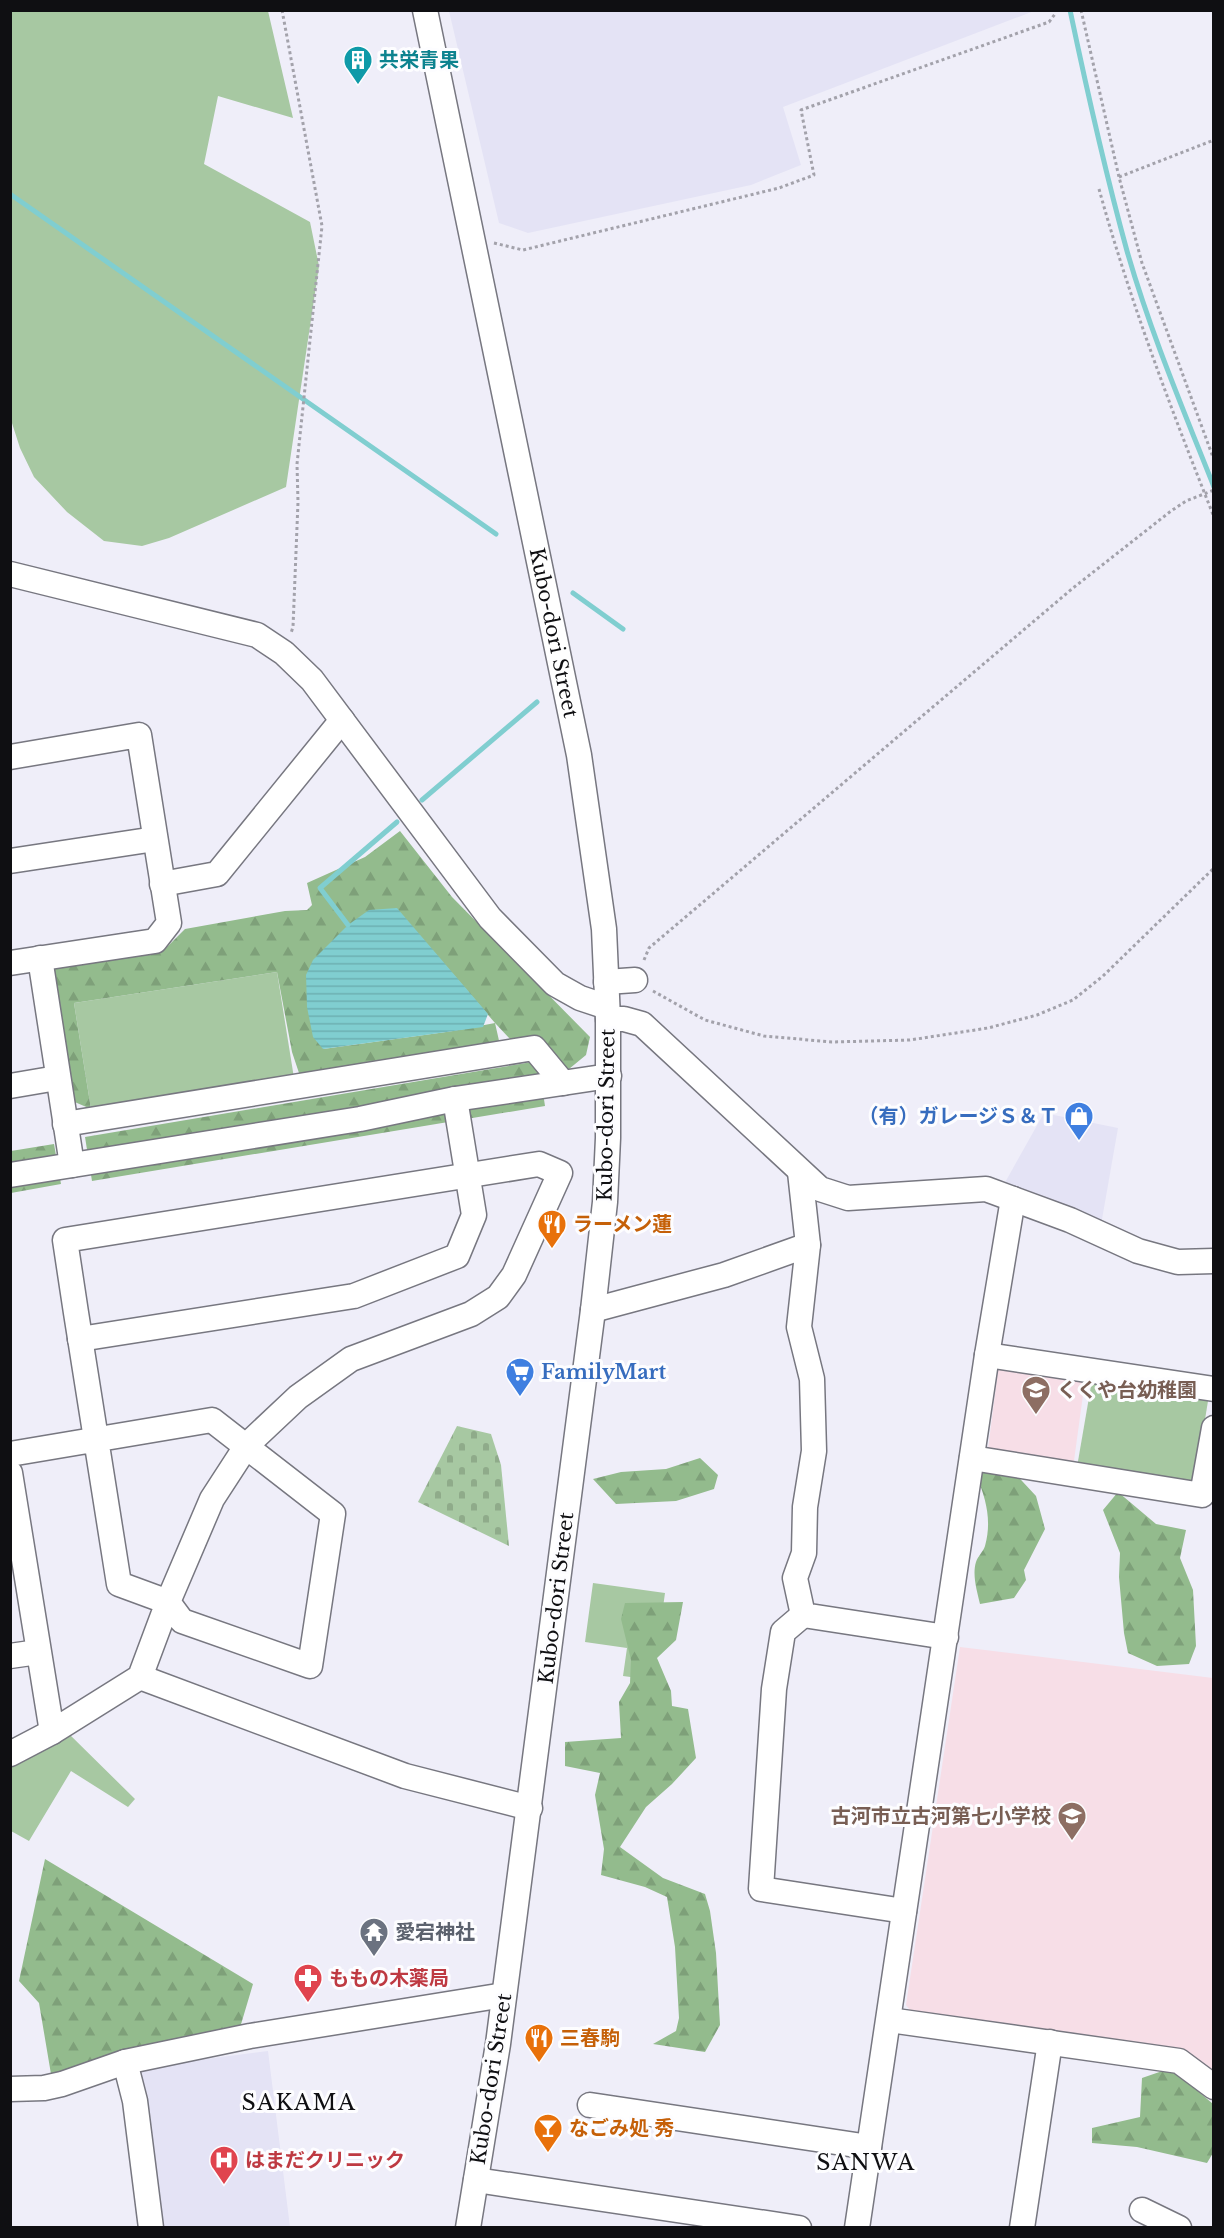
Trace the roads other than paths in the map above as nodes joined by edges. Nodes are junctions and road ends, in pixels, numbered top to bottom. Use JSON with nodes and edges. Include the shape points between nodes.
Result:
{"nodes":[{"id":1,"x":425,"y":10,"type":"edge"},
{"id":2,"x":10,"y":574,"type":"edge"},
{"id":3,"x":342,"y":720,"type":"junction"},
{"id":4,"x":10,"y":757,"type":"edge"},
{"id":5,"x":155,"y":839,"type":"junction"},
{"id":6,"x":10,"y":861,"type":"edge"},
{"id":7,"x":162,"y":884,"type":"junction"},
{"id":8,"x":40,"y":958,"type":"junction"},
{"id":9,"x":10,"y":963,"type":"edge"},
{"id":10,"x":635,"y":980,"type":"road end"},
{"id":11,"x":606,"y":982,"type":"junction"},
{"id":12,"x":608,"y":1013,"type":"junction"},
{"id":13,"x":609,"y":1076,"type":"junction"},
{"id":14,"x":57,"y":1078,"type":"junction"},
{"id":15,"x":563,"y":1083,"type":"junction"},
{"id":16,"x":10,"y":1086,"type":"edge"},
{"id":17,"x":455,"y":1099,"type":"junction"},
{"id":18,"x":65,"y":1124,"type":"junction"},
{"id":19,"x":72,"y":1165,"type":"junction"},
{"id":20,"x":800,"y":1172,"type":"junction"},
{"id":21,"x":10,"y":1175,"type":"edge"},
{"id":22,"x":467,"y":1176,"type":"junction"},
{"id":23,"x":1013,"y":1198,"type":"junction"},
{"id":24,"x":808,"y":1245,"type":"junction"},
{"id":25,"x":1214,"y":1261,"type":"edge"},
{"id":26,"x":593,"y":1310,"type":"junction"},
{"id":27,"x":80,"y":1339,"type":"junction"},
{"id":28,"x":987,"y":1355,"type":"junction"},
{"id":29,"x":1214,"y":1389,"type":"edge"},
{"id":30,"x":1214,"y":1428,"type":"edge"},
{"id":31,"x":96,"y":1439,"type":"junction"},
{"id":32,"x":247,"y":1445,"type":"junction"},
{"id":33,"x":10,"y":1454,"type":"edge"},
{"id":34,"x":972,"y":1458,"type":"junction"},
{"id":35,"x":10,"y":1473,"type":"edge"},
{"id":36,"x":17,"y":1553,"type":"edge"},
{"id":37,"x":168,"y":1602,"type":"junction"},
{"id":38,"x":802,"y":1615,"type":"junction"},
{"id":39,"x":946,"y":1637,"type":"junction"},
{"id":40,"x":38,"y":1652,"type":"junction"},
{"id":41,"x":10,"y":1656,"type":"edge"},
{"id":42,"x":140,"y":1677,"type":"junction"},
{"id":43,"x":52,"y":1732,"type":"junction"},
{"id":44,"x":10,"y":1754,"type":"edge"},
{"id":45,"x":530,"y":1808,"type":"junction"},
{"id":46,"x":904,"y":1911,"type":"junction"},
{"id":47,"x":504,"y":1995,"type":"junction"},
{"id":48,"x":889,"y":2020,"type":"junction"},
{"id":49,"x":1050,"y":2042,"type":"junction"},
{"id":50,"x":125,"y":2062,"type":"junction"},
{"id":51,"x":1214,"y":2087,"type":"edge"},
{"id":52,"x":10,"y":2089,"type":"edge"},
{"id":53,"x":590,"y":2105,"type":"dead end"},
{"id":54,"x":869,"y":2147,"type":"junction"},
{"id":55,"x":476,"y":2180,"type":"junction"},
{"id":56,"x":1142,"y":2210,"type":"dead end"},
{"id":57,"x":697,"y":2219,"type":"edge"},
{"id":58,"x":151,"y":2228,"type":"edge"},
{"id":59,"x":468,"y":2228,"type":"edge"},
{"id":60,"x":799,"y":2228,"type":"edge"},
{"id":61,"x":857,"y":2228,"type":"edge"},
{"id":62,"x":1022,"y":2228,"type":"edge"},
{"id":63,"x":1179,"y":2228,"type":"edge"}],
"edges":[{"from":1,"to":11,"type":"street","name":"Kubo-dori Street","via":[[579,754],[604,929]]},
{"from":2,"to":3,"type":"street","via":[[257,635],[284,653]]},
{"from":3,"to":7,"type":"street","via":[[217,874]]},
{"from":3,"to":12,"type":"street","via":[[490,918],[555,984]]},
{"from":4,"to":5,"type":"street","via":[[139,735]]},
{"from":5,"to":6,"type":"street"},
{"from":5,"to":7,"type":"street"},
{"from":7,"to":8,"type":"street","via":[[169,923],[155,941]]},
{"from":8,"to":9,"type":"street"},
{"from":8,"to":14,"type":"street"},
{"from":10,"to":11,"type":"street"},
{"from":11,"to":12,"type":"street","name":"Kubo-dori Street"},
{"from":12,"to":13,"type":"street","name":"Kubo-dori Street"},
{"from":12,"to":20,"type":"street","via":[[642,1024]]},
{"from":13,"to":15,"type":"street"},
{"from":13,"to":26,"type":"street","name":"Kubo-dori Street","via":[[605,1202]]},
{"from":14,"to":16,"type":"street"},
{"from":14,"to":18,"type":"street"},
{"from":15,"to":17,"type":"street"},
{"from":15,"to":18,"type":"street","via":[[534,1048]]},
{"from":17,"to":19,"type":"street","via":[[360,1119]]},
{"from":17,"to":22,"type":"street"},
{"from":18,"to":19,"type":"street"},
{"from":19,"to":21,"type":"street"},
{"from":20,"to":23,"type":"street","via":[[820,1190],[848,1198],[986,1189]]},
{"from":20,"to":24,"type":"street"},
{"from":22,"to":27,"type":"street","via":[[474,1215],[457,1256],[354,1296]]},
{"from":22,"to":27,"type":"street","via":[[65,1240]]},
{"from":22,"to":32,"type":"street","via":[[539,1164],[560,1173],[514,1275],[498,1297],[471,1314],[351,1359],[298,1397]]},
{"from":23,"to":25,"type":"street","via":[[1138,1251],[1178,1262]]},
{"from":23,"to":28,"type":"street"},
{"from":24,"to":26,"type":"street","via":[[724,1275]]},
{"from":24,"to":38,"type":"street","via":[[800,1327],[812,1379],[814,1451],[804,1507],[804,1553],[795,1578]]},
{"from":26,"to":45,"type":"street","name":"Kubo-dori Street"},
{"from":27,"to":31,"type":"street"},
{"from":28,"to":29,"type":"street"},
{"from":28,"to":34,"type":"street"},
{"from":30,"to":34,"type":"street","via":[[1202,1495]]},
{"from":31,"to":32,"type":"street","via":[[212,1420]]},
{"from":31,"to":33,"type":"street"},
{"from":31,"to":37,"type":"street","via":[[119,1584]]},
{"from":32,"to":37,"type":"street","via":[[212,1499]]},
{"from":32,"to":37,"type":"street","via":[[333,1514],[310,1666],[182,1621]]},
{"from":34,"to":39,"type":"street"},
{"from":35,"to":36,"type":"street"},
{"from":36,"to":40,"type":"street"},
{"from":37,"to":42,"type":"street"},
{"from":38,"to":39,"type":"street"},
{"from":38,"to":46,"type":"street","via":[[783,1632],[774,1689],[761,1889]]},
{"from":39,"to":46,"type":"street"},
{"from":40,"to":41,"type":"street"},
{"from":40,"to":43,"type":"street"},
{"from":42,"to":43,"type":"street"},
{"from":42,"to":45,"type":"street","via":[[405,1776]]},
{"from":43,"to":44,"type":"street"},
{"from":45,"to":47,"type":"street","name":"Kubo-dori Street"},
{"from":46,"to":48,"type":"street"},
{"from":47,"to":50,"type":"street","via":[[250,2036]]},
{"from":47,"to":55,"type":"street","name":"Kubo-dori Street"},
{"from":48,"to":49,"type":"street"},
{"from":48,"to":54,"type":"street"},
{"from":49,"to":51,"type":"street","via":[[1179,2061]]},
{"from":49,"to":62,"type":"street"},
{"from":50,"to":52,"type":"street","via":[[62,2084]]},
{"from":50,"to":58,"type":"street","via":[[135,2102]]},
{"from":53,"to":54,"type":"street"},
{"from":54,"to":61,"type":"street"},
{"from":55,"to":57,"type":"street"},
{"from":55,"to":59,"type":"street","name":"Kubo-dori Street"},
{"from":56,"to":63,"type":"street"},
{"from":57,"to":60,"type":"street"}]}
